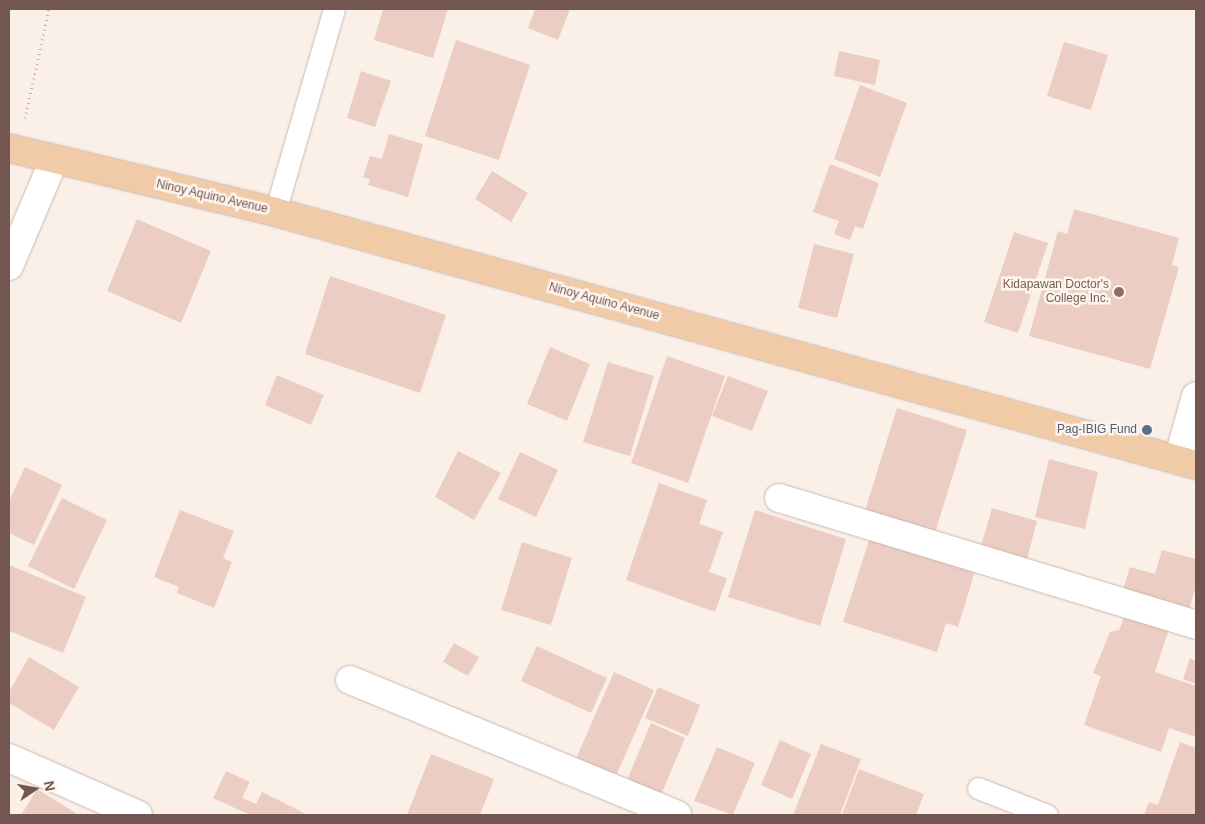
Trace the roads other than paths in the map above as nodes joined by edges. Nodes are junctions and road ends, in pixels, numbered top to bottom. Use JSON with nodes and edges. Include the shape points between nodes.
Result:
{"nodes":[{"id":1,"x":334,"y":9,"type":"edge"},
{"id":2,"x":14,"y":149,"type":"edge"},
{"id":3,"x":54,"y":160,"type":"junction"},
{"id":4,"x":275,"y":212,"type":"junction"},
{"id":5,"x":9,"y":266,"type":"edge"},
{"id":6,"x":1196,"y":396,"type":"edge"},
{"id":7,"x":1187,"y":463,"type":"edge"},
{"id":8,"x":779,"y":498,"type":"dead end"},
{"id":9,"x":1196,"y":625,"type":"edge"},
{"id":10,"x":350,"y":680,"type":"dead end"},
{"id":11,"x":9,"y":758,"type":"edge"},
{"id":12,"x":978,"y":788,"type":"dead end"},
{"id":13,"x":138,"y":815,"type":"edge"},
{"id":14,"x":677,"y":815,"type":"edge"},
{"id":15,"x":1047,"y":815,"type":"edge"}],
"edges":[{"from":1,"to":4,"type":"lane"},
{"from":2,"to":3,"type":"main road","name":"Ninoy Aquino Avenue"},
{"from":3,"to":4,"type":"main road","name":"Ninoy Aquino Avenue"},
{"from":3,"to":5,"type":"street"},
{"from":4,"to":7,"type":"main road","name":"Ninoy Aquino Avenue"},
{"from":6,"to":7,"type":"street"},
{"from":8,"to":9,"type":"street"},
{"from":10,"to":14,"type":"street"},
{"from":11,"to":13,"type":"street"},
{"from":12,"to":15,"type":"lane"}]}
